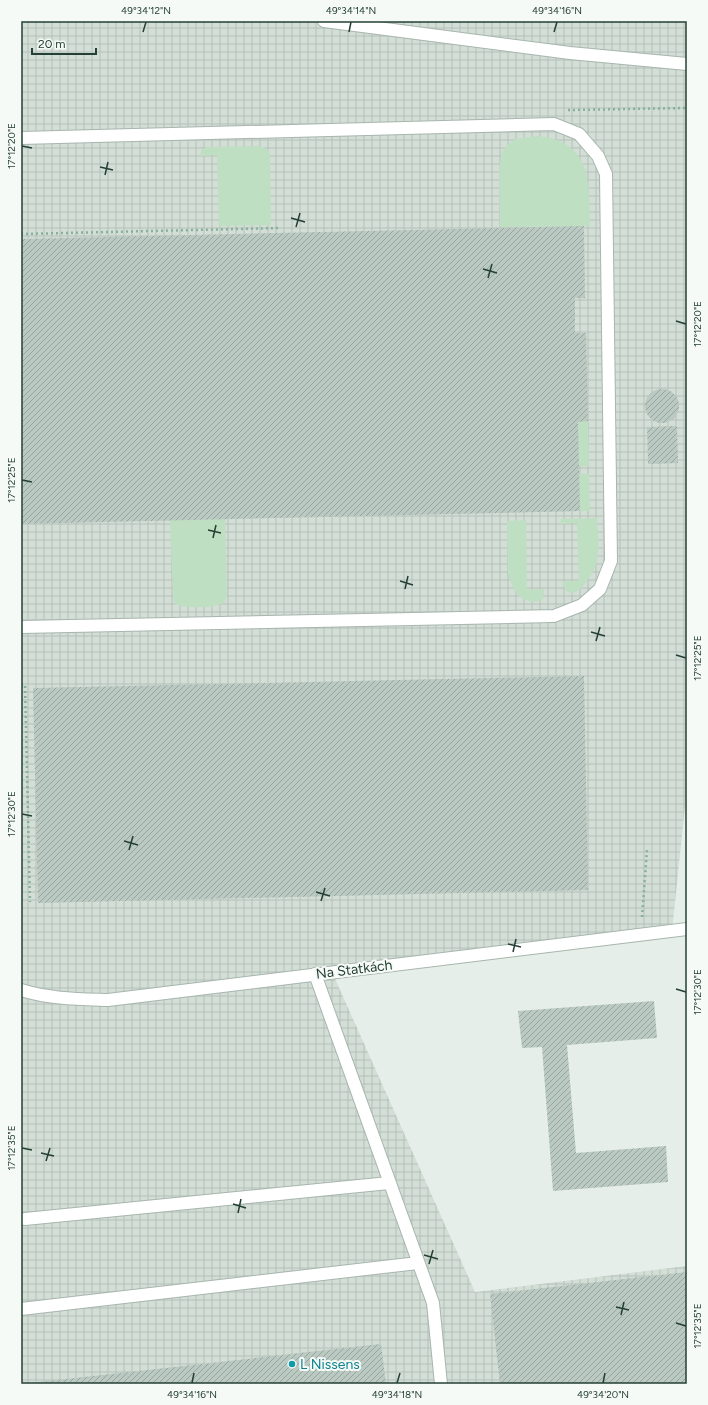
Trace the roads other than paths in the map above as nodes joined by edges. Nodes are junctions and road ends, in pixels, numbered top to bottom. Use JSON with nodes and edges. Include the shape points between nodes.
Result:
{"nodes":[{"id":1,"x":324,"y":21,"type":"edge"},
{"id":2,"x":687,"y":64,"type":"edge"},
{"id":3,"x":21,"y":138,"type":"edge"},
{"id":4,"x":21,"y":627,"type":"edge"},
{"id":5,"x":687,"y":929,"type":"edge"},
{"id":6,"x":315,"y":974,"type":"junction"},
{"id":7,"x":21,"y":990,"type":"edge"},
{"id":8,"x":389,"y":1182,"type":"junction"},
{"id":9,"x":25,"y":1219,"type":"dead end"},
{"id":10,"x":418,"y":1263,"type":"junction"},
{"id":11,"x":21,"y":1309,"type":"edge"},
{"id":12,"x":441,"y":1384,"type":"edge"}],
"edges":[{"from":1,"to":2,"type":"street","via":[[570,53]]},
{"from":3,"to":4,"type":"street","via":[[554,124],[579,134],[598,156],[606,174],[611,560],[600,589],[582,604],[554,616]]},
{"from":5,"to":6,"type":"street","name":"Na Statkách"},
{"from":6,"to":7,"type":"street","name":"Na Statkách","via":[[108,1000],[66,999]]},
{"from":6,"to":8,"type":"street"},
{"from":8,"to":9,"type":"street"},
{"from":8,"to":10,"type":"street"},
{"from":10,"to":11,"type":"street"},
{"from":10,"to":12,"type":"street","via":[[432,1303]]}]}
